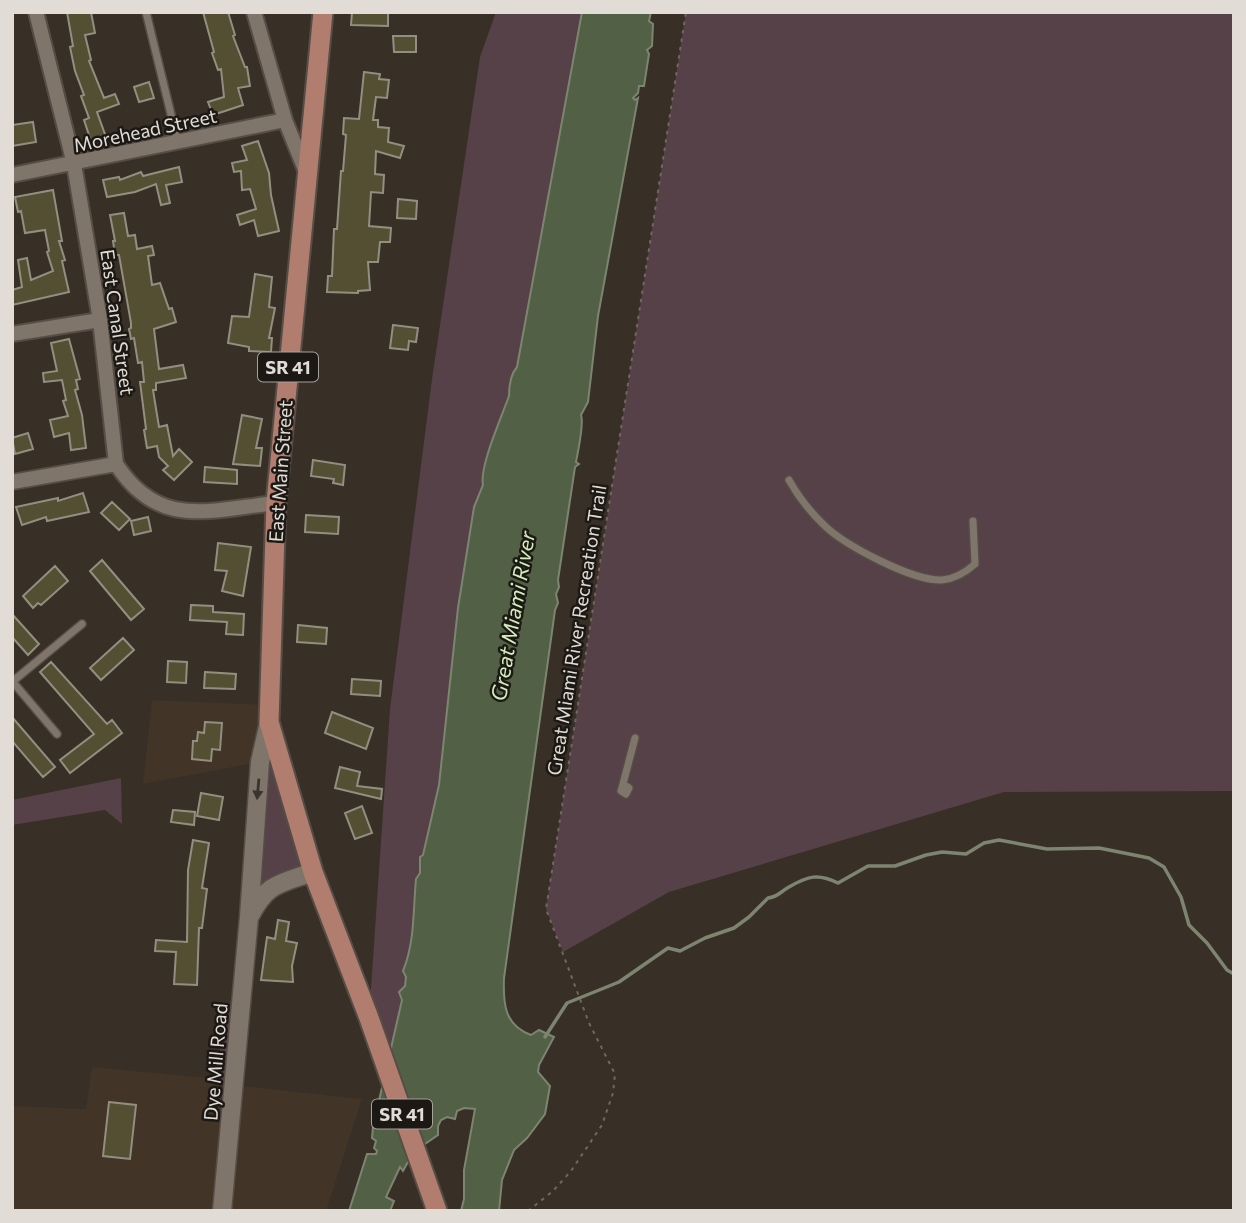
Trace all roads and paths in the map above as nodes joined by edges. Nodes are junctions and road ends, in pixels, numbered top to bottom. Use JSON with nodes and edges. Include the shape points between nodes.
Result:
{"nodes":[{"id":1,"x":36,"y":12,"type":"edge"},
{"id":2,"x":146,"y":12,"type":"edge"},
{"id":3,"x":254,"y":12,"type":"edge"},
{"id":4,"x":323,"y":12,"type":"edge"},
{"id":5,"x":686,"y":12,"type":"edge"},
{"id":6,"x":285,"y":120,"type":"junction"},
{"id":7,"x":178,"y":143,"type":"junction"},
{"id":8,"x":74,"y":164,"type":"junction"},
{"id":9,"x":306,"y":172,"type":"junction"},
{"id":10,"x":12,"y":175,"type":"edge"},
{"id":11,"x":100,"y":320,"type":"junction"},
{"id":12,"x":12,"y":334,"type":"edge"},
{"id":13,"x":116,"y":464,"type":"junction"},
{"id":14,"x":789,"y":480,"type":"dead end"},
{"id":15,"x":12,"y":482,"type":"edge"},
{"id":16,"x":276,"y":503,"type":"junction"},
{"id":17,"x":972,"y":522,"type":"dead end"},
{"id":18,"x":82,"y":624,"type":"dead end"},
{"id":19,"x":12,"y":682,"type":"edge"},
{"id":20,"x":270,"y":722,"type":"junction"},
{"id":21,"x":57,"y":734,"type":"dead end"},
{"id":22,"x":635,"y":738,"type":"dead end"},
{"id":23,"x":623,"y":784,"type":"dead end"},
{"id":24,"x":313,"y":872,"type":"junction"},
{"id":25,"x":249,"y":917,"type":"junction"},
{"id":26,"x":222,"y":1211,"type":"edge"},
{"id":27,"x":436,"y":1211,"type":"edge"},
{"id":28,"x":528,"y":1211,"type":"edge"}],
"edges":[{"from":1,"to":8,"type":"street","name":"East Canal Street"},
{"from":2,"to":7,"type":"lane"},
{"from":3,"to":6,"type":"street"},
{"from":4,"to":9,"type":"main road","name":"East Main Street","number":"SR 41"},
{"from":5,"to":28,"type":"path","name":"Great Miami River Recreation Trail","via":[[546,909],[589,1023],[615,1074],[613,1093],[602,1125],[570,1171]]},
{"from":6,"to":7,"type":"street","name":"Morehead Street"},
{"from":6,"to":9,"type":"street"},
{"from":7,"to":8,"type":"street","name":"Morehead Street"},
{"from":8,"to":10,"type":"street","name":"Morehead Street"},
{"from":8,"to":11,"type":"street","name":"East Canal Street"},
{"from":9,"to":16,"type":"main road","name":"East Main Street","number":"SR 41"},
{"from":11,"to":12,"type":"street"},
{"from":11,"to":13,"type":"street","name":"East Canal Street"},
{"from":13,"to":15,"type":"street"},
{"from":13,"to":16,"type":"street","via":[[142,495],[178,511]]},
{"from":14,"to":17,"type":"lane","via":[[814,514],[840,538],[914,575],[941,580],[972,567]]},
{"from":16,"to":20,"type":"main road","name":"East Main Street","number":"SR 41"},
{"from":18,"to":19,"type":"lane"},
{"from":19,"to":21,"type":"lane"},
{"from":20,"to":24,"type":"main road","number":"SR 41"},
{"from":20,"to":25,"type":"street","name":"Dye Mill Road","one_way":true,"via":[[260,762]]},
{"from":22,"to":23,"type":"lane"},
{"from":24,"to":25,"type":"street","via":[[260,896]]},
{"from":24,"to":27,"type":"main road","number":"SR 41"},
{"from":25,"to":26,"type":"street","name":"Dye Mill Road"}]}
